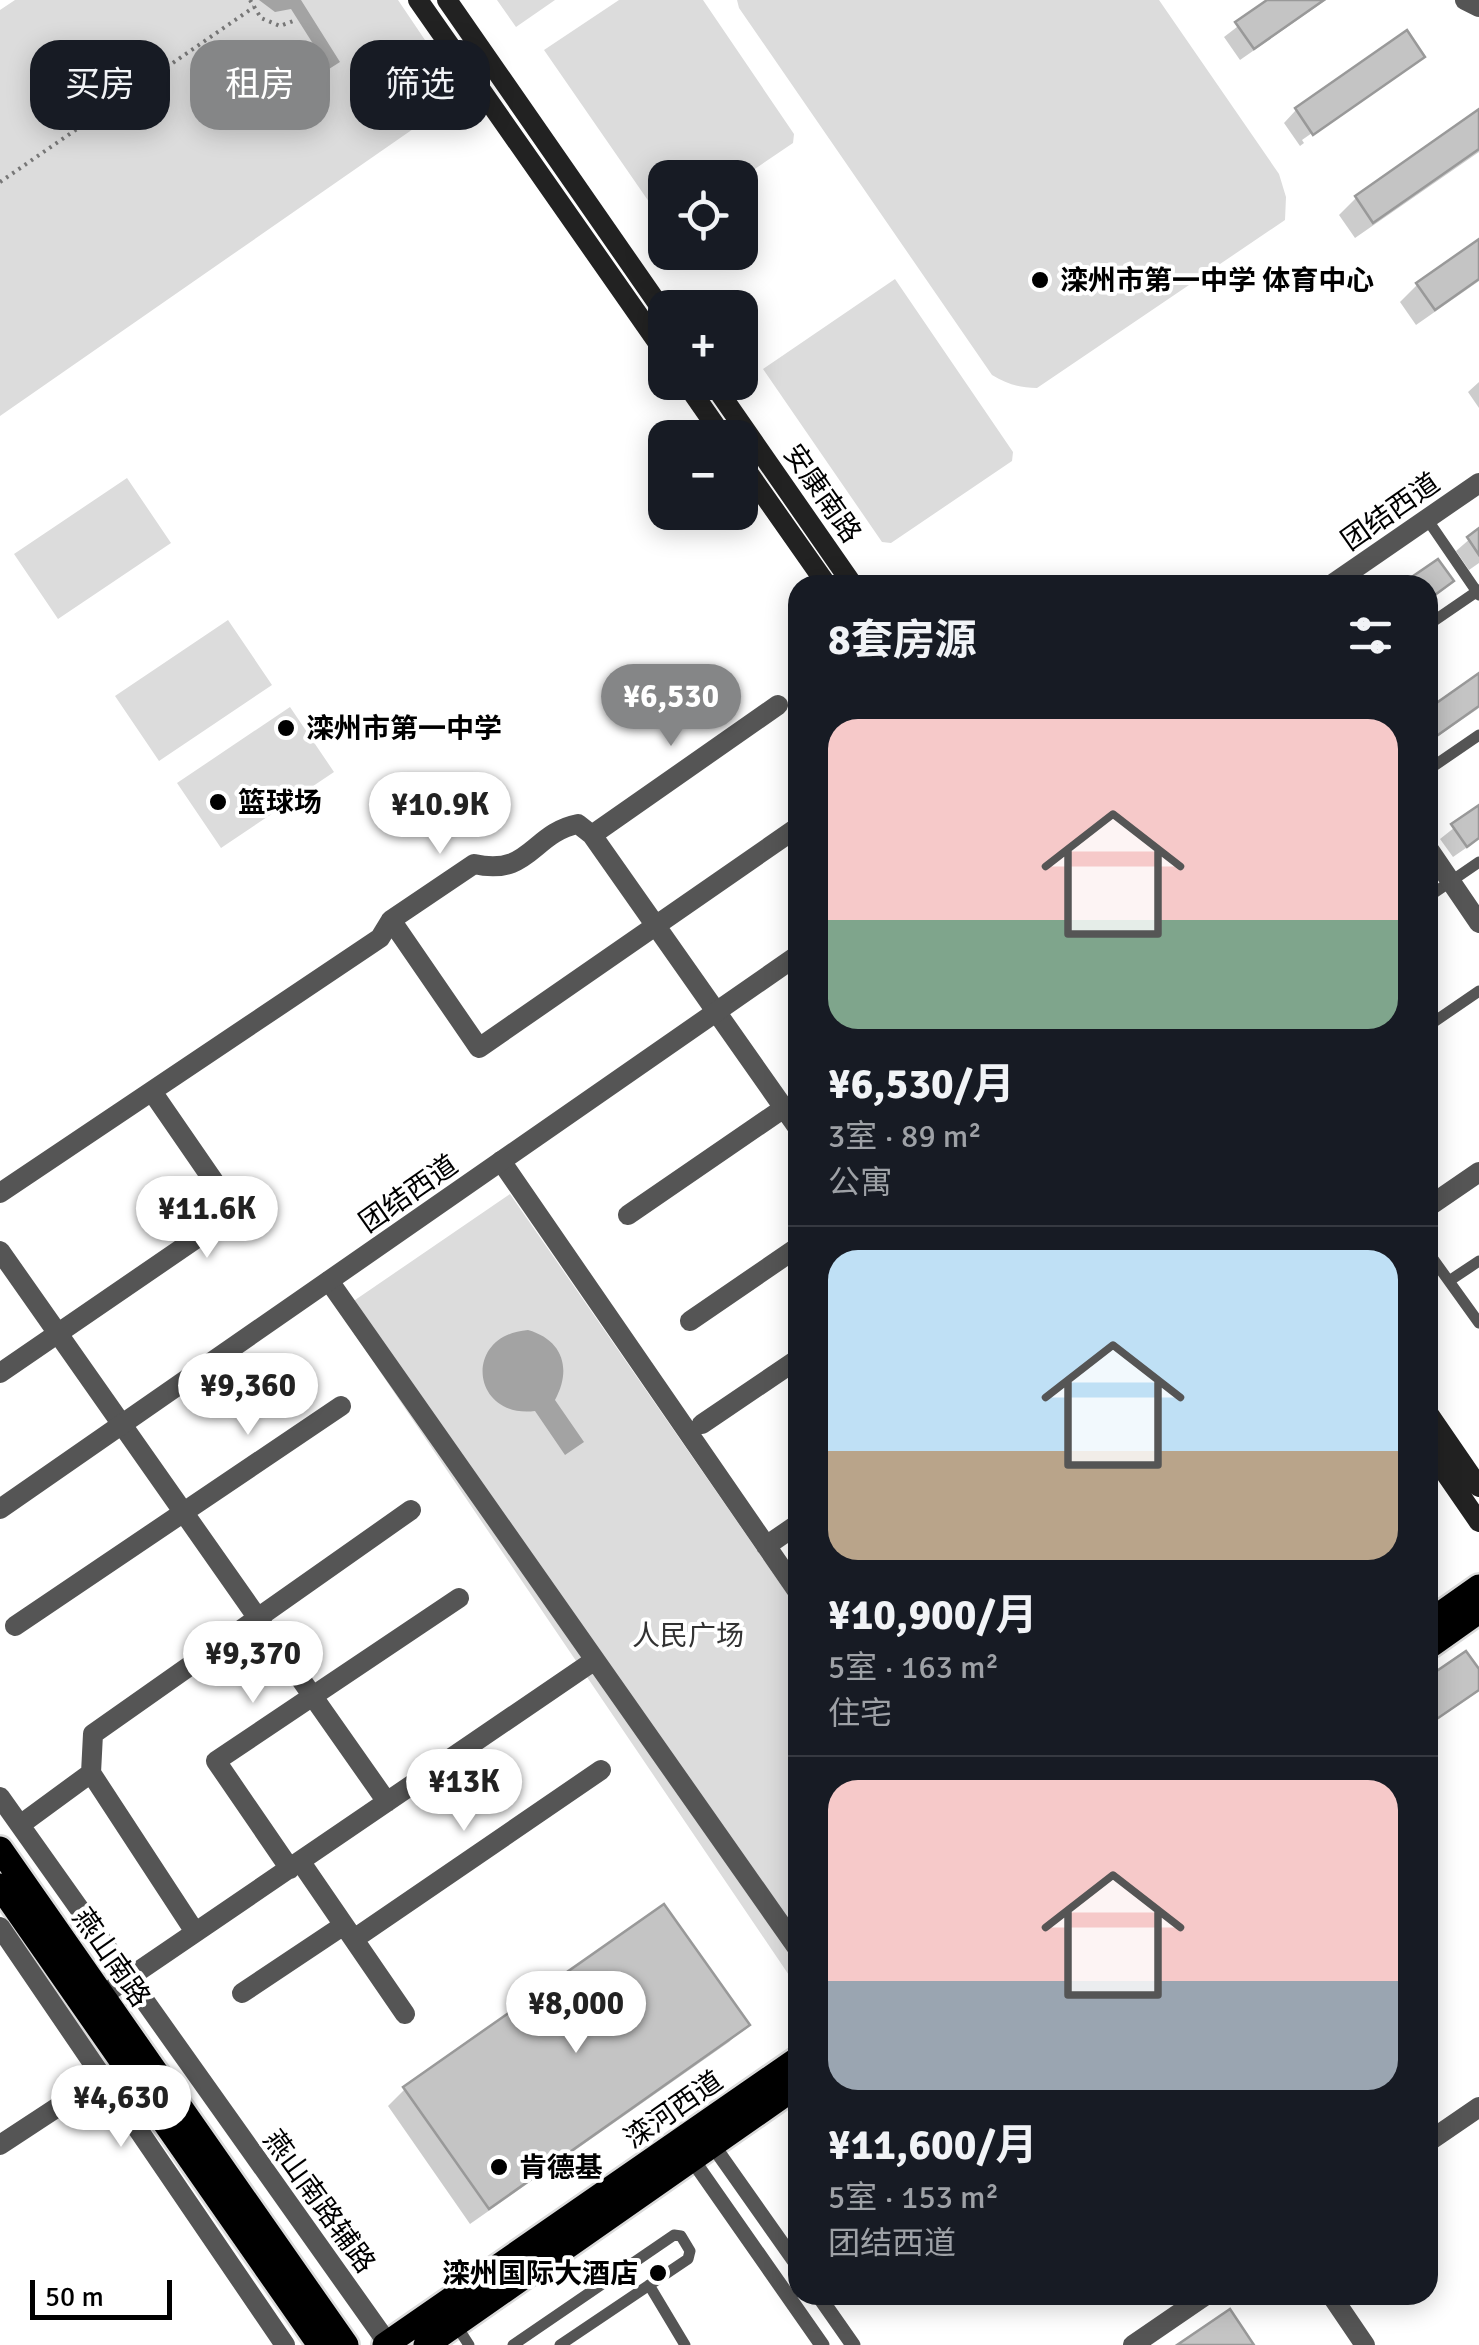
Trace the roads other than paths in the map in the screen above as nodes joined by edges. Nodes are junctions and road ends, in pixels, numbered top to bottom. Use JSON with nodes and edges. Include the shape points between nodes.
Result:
{"nodes":[{"id":1,"x":418,"y":0,"type":"edge"},
{"id":2,"x":447,"y":0,"type":"edge"},
{"id":3,"x":1464,"y":0,"type":"edge"},
{"id":4,"x":1479,"y":7,"type":"edge"},
{"id":5,"x":648,"y":290,"type":"edge"},
{"id":6,"x":648,"y":329,"type":"edge"},
{"id":7,"x":725,"y":400,"type":"edge"},
{"id":8,"x":1479,"y":482,"type":"edge"},
{"id":9,"x":758,"y":486,"type":"edge"},
{"id":10,"x":1427,"y":519,"type":"junction"},
{"id":11,"x":820,"y":575,"type":"edge"},
{"id":12,"x":846,"y":575,"type":"edge"},
{"id":13,"x":1346,"y":575,"type":"edge"},
{"id":14,"x":1478,"y":592,"type":"edge"},
{"id":15,"x":1438,"y":618,"type":"edge"},
{"id":16,"x":778,"y":705,"type":"dead end"},
{"id":17,"x":1479,"y":735,"type":"edge"},
{"id":18,"x":1438,"y":763,"type":"edge"},
{"id":19,"x":592,"y":835,"type":"junction"},
{"id":20,"x":788,"y":835,"type":"edge"},
{"id":21,"x":1479,"y":862,"type":"edge"},
{"id":22,"x":1438,"y":863,"type":"edge"},
{"id":23,"x":1450,"y":881,"type":"junction"},
{"id":24,"x":1438,"y":890,"type":"edge"},
{"id":25,"x":391,"y":920,"type":"junction"},
{"id":26,"x":1479,"y":922,"type":"edge"},
{"id":27,"x":654,"y":926,"type":"junction"},
{"id":28,"x":788,"y":962,"type":"edge"},
{"id":29,"x":1479,"y":990,"type":"edge"},
{"id":30,"x":717,"y":1010,"type":"junction"},
{"id":31,"x":1438,"y":1019,"type":"edge"},
{"id":32,"x":153,"y":1093,"type":"junction"},
{"id":33,"x":788,"y":1094,"type":"edge"},
{"id":34,"x":781,"y":1102,"type":"junction"},
{"id":35,"x":788,"y":1113,"type":"edge"},
{"id":36,"x":502,"y":1161,"type":"junction"},
{"id":37,"x":1479,"y":1172,"type":"edge"},
{"id":38,"x":0,"y":1194,"type":"edge"},
{"id":39,"x":1438,"y":1200,"type":"edge"},
{"id":40,"x":628,"y":1215,"type":"dead end"},
{"id":41,"x":0,"y":1250,"type":"edge"},
{"id":42,"x":788,"y":1254,"type":"edge"},
{"id":43,"x":1479,"y":1260,"type":"edge"},
{"id":44,"x":1438,"y":1266,"type":"edge"},
{"id":45,"x":329,"y":1281,"type":"junction"},
{"id":46,"x":1448,"y":1281,"type":"junction"},
{"id":47,"x":690,"y":1320,"type":"dead end"},
{"id":48,"x":1479,"y":1324,"type":"edge"},
{"id":49,"x":58,"y":1333,"type":"junction"},
{"id":50,"x":788,"y":1367,"type":"edge"},
{"id":51,"x":0,"y":1373,"type":"edge"},
{"id":52,"x":340,"y":1406,"type":"dead end"},
{"id":53,"x":122,"y":1424,"type":"junction"},
{"id":54,"x":702,"y":1424,"type":"dead end"},
{"id":55,"x":1438,"y":1428,"type":"edge"},
{"id":56,"x":1438,"y":1463,"type":"edge"},
{"id":57,"x":1479,"y":1487,"type":"edge"},
{"id":58,"x":0,"y":1510,"type":"edge"},
{"id":59,"x":411,"y":1510,"type":"dead end"},
{"id":60,"x":184,"y":1512,"type":"junction"},
{"id":61,"x":1479,"y":1522,"type":"edge"},
{"id":62,"x":788,"y":1531,"type":"edge"},
{"id":63,"x":766,"y":1546,"type":"junction"},
{"id":64,"x":788,"y":1578,"type":"edge"},
{"id":65,"x":1479,"y":1587,"type":"edge"},
{"id":66,"x":459,"y":1598,"type":"dead end"},
{"id":67,"x":1479,"y":1611,"type":"edge"},
{"id":68,"x":1438,"y":1616,"type":"edge"},
{"id":69,"x":258,"y":1617,"type":"junction"},
{"id":70,"x":15,"y":1626,"type":"dead end"},
{"id":71,"x":1438,"y":1639,"type":"edge"},
{"id":72,"x":595,"y":1660,"type":"junction"},
{"id":73,"x":312,"y":1695,"type":"junction"},
{"id":74,"x":602,"y":1770,"type":"dead end"},
{"id":75,"x":91,"y":1773,"type":"junction"},
{"id":76,"x":0,"y":1797,"type":"edge"},
{"id":77,"x":387,"y":1802,"type":"junction"},
{"id":78,"x":20,"y":1825,"type":"junction"},
{"id":79,"x":0,"y":1850,"type":"edge"},
{"id":80,"x":295,"y":1865,"type":"junction"},
{"id":81,"x":0,"y":1886,"type":"edge"},
{"id":82,"x":0,"y":1927,"type":"edge"},
{"id":83,"x":196,"y":1932,"type":"junction"},
{"id":84,"x":349,"y":1932,"type":"junction"},
{"id":85,"x":788,"y":1935,"type":"edge"},
{"id":86,"x":128,"y":1979,"type":"junction"},
{"id":87,"x":242,"y":1994,"type":"dead end"},
{"id":88,"x":102,"y":1996,"type":"junction"},
{"id":89,"x":406,"y":2014,"type":"dead end"},
{"id":90,"x":788,"y":2066,"type":"edge"},
{"id":91,"x":102,"y":2078,"type":"junction"},
{"id":92,"x":788,"y":2091,"type":"edge"},
{"id":93,"x":1479,"y":2106,"type":"edge"},
{"id":94,"x":1438,"y":2135,"type":"edge"},
{"id":95,"x":0,"y":2145,"type":"edge"},
{"id":96,"x":702,"y":2152,"type":"junction"},
{"id":97,"x":788,"y":2254,"type":"edge"},
{"id":98,"x":649,"y":2285,"type":"junction"},
{"id":99,"x":788,"y":2290,"type":"edge"},
{"id":100,"x":797,"y":2305,"type":"edge"},
{"id":101,"x":825,"y":2305,"type":"edge"},
{"id":102,"x":1191,"y":2305,"type":"edge"},
{"id":103,"x":1337,"y":2305,"type":"edge"},
{"id":104,"x":463,"y":2335,"type":"edge"},
{"id":105,"x":388,"y":2344,"type":"edge"},
{"id":106,"x":284,"y":2345,"type":"edge"},
{"id":107,"x":320,"y":2345,"type":"edge"},
{"id":108,"x":346,"y":2345,"type":"edge"},
{"id":109,"x":426,"y":2345,"type":"edge"},
{"id":110,"x":514,"y":2345,"type":"edge"},
{"id":111,"x":560,"y":2345,"type":"edge"},
{"id":112,"x":685,"y":2345,"type":"edge"},
{"id":113,"x":822,"y":2345,"type":"edge"},
{"id":114,"x":853,"y":2345,"type":"edge"},
{"id":115,"x":1133,"y":2345,"type":"edge"},
{"id":116,"x":1364,"y":2345,"type":"edge"}],
"edges":[{"from":1,"to":6,"type":"main road"},
{"from":2,"to":5,"type":"main road"},
{"from":3,"to":4,"type":"street"},
{"from":7,"to":12,"type":"main road","name":"安康南路"},
{"from":8,"to":10,"type":"street","name":"团结西道"},
{"from":9,"to":11,"type":"main road","name":"安康南路"},
{"from":10,"to":13,"type":"street","name":"团结西道"},
{"from":10,"to":14,"type":"lane"},
{"from":14,"to":15,"type":"lane"},
{"from":16,"to":19,"type":"street"},
{"from":17,"to":18,"type":"lane"},
{"from":19,"to":25,"type":"street","via":[[578,824],[565,827],[510,867],[474,864]]},
{"from":19,"to":27,"type":"street"},
{"from":20,"to":27,"type":"street"},
{"from":21,"to":23,"type":"lane"},
{"from":22,"to":23,"type":"street"},
{"from":23,"to":24,"type":"lane"},
{"from":23,"to":26,"type":"street"},
{"from":25,"to":27,"type":"street","via":[[480,1048]]},
{"from":25,"to":32,"type":"street","via":[[380,938]]},
{"from":27,"to":30,"type":"street"},
{"from":28,"to":30,"type":"street","name":"团结西道"},
{"from":29,"to":31,"type":"lane"},
{"from":30,"to":34,"type":"street"},
{"from":30,"to":36,"type":"street","name":"团结西道"},
{"from":32,"to":38,"type":"street"},
{"from":32,"to":49,"type":"street","via":[[235,1212]]},
{"from":33,"to":34,"type":"street"},
{"from":34,"to":35,"type":"street"},
{"from":34,"to":40,"type":"street"},
{"from":36,"to":45,"type":"street","name":"团结西道"},
{"from":36,"to":63,"type":"street"},
{"from":37,"to":39,"type":"street"},
{"from":41,"to":49,"type":"street"},
{"from":42,"to":47,"type":"street"},
{"from":43,"to":46,"type":"lane"},
{"from":44,"to":46,"type":"lane"},
{"from":45,"to":53,"type":"street","name":"团结西道"},
{"from":45,"to":72,"type":"street"},
{"from":46,"to":48,"type":"lane"},
{"from":49,"to":51,"type":"street"},
{"from":49,"to":53,"type":"street"},
{"from":50,"to":54,"type":"street"},
{"from":52,"to":60,"type":"street"},
{"from":53,"to":58,"type":"street","name":"团结西道"},
{"from":53,"to":60,"type":"street"},
{"from":55,"to":57,"type":"main road"},
{"from":56,"to":61,"type":"main road"},
{"from":59,"to":69,"type":"street"},
{"from":60,"to":69,"type":"street"},
{"from":60,"to":70,"type":"street"},
{"from":62,"to":63,"type":"street"},
{"from":63,"to":64,"type":"street"},
{"from":65,"to":68,"type":"main road"},
{"from":66,"to":73,"type":"street"},
{"from":67,"to":71,"type":"main road"},
{"from":69,"to":73,"type":"street"},
{"from":69,"to":75,"type":"street","via":[[93,1734]]},
{"from":72,"to":77,"type":"street"},
{"from":72,"to":85,"type":"street"},
{"from":73,"to":77,"type":"street"},
{"from":73,"to":80,"type":"street","via":[[216,1762]]},
{"from":74,"to":84,"type":"street"},
{"from":75,"to":78,"type":"street"},
{"from":75,"to":83,"type":"street"},
{"from":76,"to":78,"type":"street","name":"燕山南路辅路"},
{"from":77,"to":80,"type":"street"},
{"from":78,"to":86,"type":"street","name":"燕山南路辅路"},
{"from":79,"to":88,"type":"main road","name":"燕山南路"},
{"from":80,"to":83,"type":"street"},
{"from":80,"to":84,"type":"street"},
{"from":81,"to":107,"type":"main road","name":"燕山南路"},
{"from":82,"to":91,"type":"street"},
{"from":83,"to":86,"type":"street"},
{"from":84,"to":87,"type":"street"},
{"from":84,"to":89,"type":"street"},
{"from":86,"to":88,"type":"street"},
{"from":86,"to":105,"type":"street","name":"燕山南路辅路"},
{"from":88,"to":108,"type":"main road","name":"燕山南路"},
{"from":90,"to":105,"type":"main road","name":"滦河西道"},
{"from":91,"to":95,"type":"street"},
{"from":91,"to":106,"type":"street"},
{"from":92,"to":96,"type":"main road","name":"滦河西道"},
{"from":93,"to":94,"type":"street"},
{"from":96,"to":97,"type":"street"},
{"from":96,"to":99,"type":"street"},
{"from":96,"to":104,"type":"main road","name":"滦河西道"},
{"from":98,"to":110,"type":"lane","via":[[688,2259],[681,2236]]},
{"from":98,"to":111,"type":"lane"},
{"from":98,"to":112,"type":"lane"},
{"from":100,"to":113,"type":"street"},
{"from":101,"to":114,"type":"street"},
{"from":102,"to":115,"type":"street"},
{"from":103,"to":116,"type":"street"},
{"from":104,"to":109,"type":"main road","name":"滦河西道"}]}
